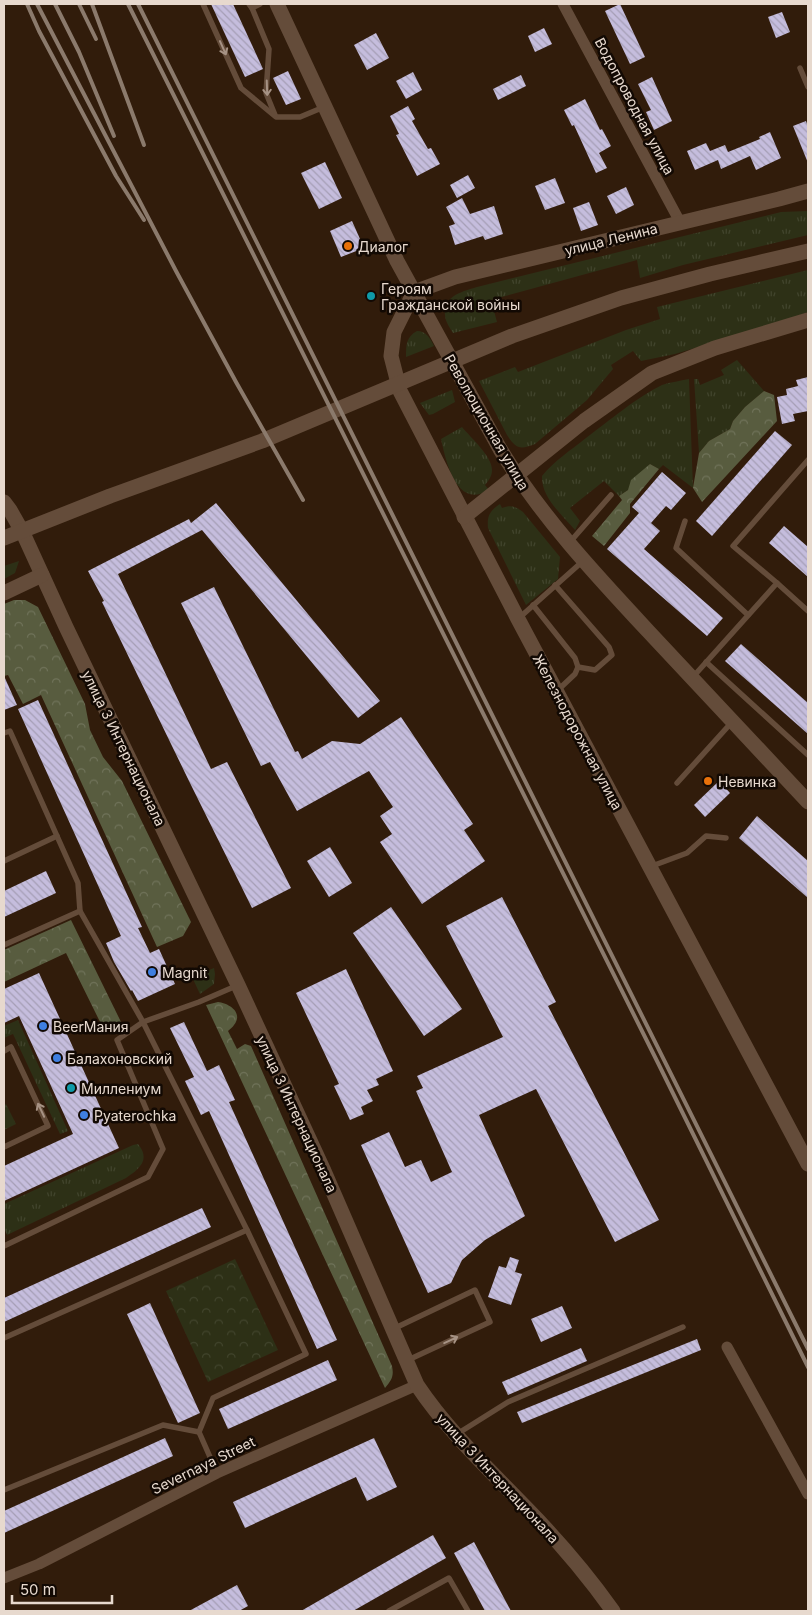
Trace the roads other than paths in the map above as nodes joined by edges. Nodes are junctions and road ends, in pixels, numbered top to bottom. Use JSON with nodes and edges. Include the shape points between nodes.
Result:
{"nodes":[{"id":1,"x":203,"y":4,"type":"edge"},
{"id":2,"x":260,"y":4,"type":"edge"},
{"id":3,"x":277,"y":4,"type":"edge"},
{"id":4,"x":563,"y":4,"type":"edge"},
{"id":5,"x":251,"y":6,"type":"edge"},
{"id":6,"x":800,"y":68,"type":"dead end"},
{"id":7,"x":808,"y":88,"type":"edge"},
{"id":8,"x":324,"y":106,"type":"junction"},
{"id":9,"x":276,"y":117,"type":"junction"},
{"id":10,"x":808,"y":190,"type":"edge"},
{"id":11,"x":680,"y":222,"type":"junction"},
{"id":12,"x":808,"y":250,"type":"edge"},
{"id":13,"x":414,"y":292,"type":"junction"},
{"id":14,"x":808,"y":320,"type":"edge"},
{"id":15,"x":807,"y":464,"type":"edge"},
{"id":16,"x":516,"y":476,"type":"junction"},
{"id":17,"x":611,"y":495,"type":"dead end"},
{"id":18,"x":4,"y":502,"type":"edge"},
{"id":19,"x":464,"y":516,"type":"junction"},
{"id":20,"x":685,"y":521,"type":"dead end"},
{"id":21,"x":4,"y":538,"type":"edge"},
{"id":22,"x":569,"y":544,"type":"junction"},
{"id":23,"x":582,"y":561,"type":"junction"},
{"id":24,"x":42,"y":575,"type":"junction"},
{"id":25,"x":776,"y":583,"type":"junction"},
{"id":26,"x":555,"y":585,"type":"junction"},
{"id":27,"x":4,"y":593,"type":"edge"},
{"id":28,"x":533,"y":605,"type":"junction"},
{"id":29,"x":808,"y":611,"type":"edge"},
{"id":30,"x":748,"y":615,"type":"junction"},
{"id":31,"x":518,"y":619,"type":"junction"},
{"id":32,"x":706,"y":662,"type":"junction"},
{"id":33,"x":578,"y":667,"type":"junction"},
{"id":34,"x":692,"y":678,"type":"junction"},
{"id":35,"x":557,"y":692,"type":"junction"},
{"id":36,"x":732,"y":722,"type":"junction"},
{"id":37,"x":4,"y":733,"type":"edge"},
{"id":38,"x":808,"y":755,"type":"edge"},
{"id":39,"x":677,"y":783,"type":"dead end"},
{"id":40,"x":808,"y":802,"type":"edge"},
{"id":41,"x":57,"y":836,"type":"junction"},
{"id":42,"x":726,"y":838,"type":"dead end"},
{"id":43,"x":4,"y":861,"type":"edge"},
{"id":44,"x":650,"y":866,"type":"junction"},
{"id":45,"x":80,"y":911,"type":"junction"},
{"id":46,"x":4,"y":945,"type":"edge"},
{"id":47,"x":238,"y":985,"type":"junction"},
{"id":48,"x":143,"y":1022,"type":"junction"},
{"id":49,"x":4,"y":1051,"type":"edge"},
{"id":50,"x":4,"y":1147,"type":"edge"},
{"id":51,"x":808,"y":1164,"type":"edge"},
{"id":52,"x":247,"y":1230,"type":"junction"},
{"id":53,"x":4,"y":1246,"type":"edge"},
{"id":54,"x":682,"y":1327,"type":"dead end"},
{"id":55,"x":393,"y":1329,"type":"junction"},
{"id":56,"x":4,"y":1338,"type":"edge"},
{"id":57,"x":727,"y":1347,"type":"dead end"},
{"id":58,"x":406,"y":1361,"type":"junction"},
{"id":59,"x":417,"y":1385,"type":"junction"},
{"id":60,"x":199,"y":1432,"type":"junction"},
{"id":61,"x":456,"y":1435,"type":"junction"},
{"id":62,"x":217,"y":1473,"type":"junction"},
{"id":63,"x":4,"y":1490,"type":"edge"},
{"id":64,"x":808,"y":1494,"type":"edge"},
{"id":65,"x":4,"y":1578,"type":"edge"},
{"id":66,"x":389,"y":1611,"type":"edge"},
{"id":67,"x":468,"y":1611,"type":"edge"},
{"id":68,"x":613,"y":1611,"type":"edge"}],
"edges":[{"from":1,"to":9,"type":"lane","one_way":true,"via":[[241,88]]},
{"from":2,"to":5,"type":"lane"},
{"from":3,"to":8,"type":"main road","name":"Революционная улица"},
{"from":4,"to":11,"type":"street","name":"Водопроводная улица"},
{"from":5,"to":9,"type":"lane","one_way":true,"via":[[269,50],[266,93]]},
{"from":6,"to":7,"type":"lane"},
{"from":8,"to":9,"type":"lane","via":[[300,117]]},
{"from":8,"to":13,"type":"main road","name":"Революционная улица"},
{"from":10,"to":11,"type":"main road","name":"улица Ленина"},
{"from":11,"to":13,"type":"main road","name":"улица Ленина","via":[[455,277]]},
{"from":12,"to":21,"type":"main road","via":[[621,298],[512,336],[262,441]]},
{"from":13,"to":16,"type":"main road","name":"Революционная улица"},
{"from":13,"to":19,"type":"main road","name":"Железнодорожная улица","via":[[394,332],[391,356],[400,391]]},
{"from":14,"to":16,"type":"main road","via":[[715,348],[652,373],[584,421]]},
{"from":15,"to":25,"type":"lane","via":[[733,546]]},
{"from":16,"to":19,"type":"main road"},
{"from":16,"to":22,"type":"main road","name":"Революционная улица"},
{"from":17,"to":22,"type":"lane"},
{"from":18,"to":24,"type":"main road","name":"улица 3 Интернационала","via":[[23,533]]},
{"from":19,"to":31,"type":"main road","name":"Железнодорожная улица"},
{"from":20,"to":30,"type":"lane","via":[[676,548]]},
{"from":22,"to":23,"type":"main road","name":"Революционная улица"},
{"from":23,"to":26,"type":"lane"},
{"from":23,"to":34,"type":"main road","name":"Революционная улица"},
{"from":24,"to":27,"type":"main road"},
{"from":24,"to":47,"type":"main road","name":"улица 3 Интернационала"},
{"from":25,"to":29,"type":"lane"},
{"from":25,"to":30,"type":"lane"},
{"from":26,"to":28,"type":"lane"},
{"from":26,"to":33,"type":"lane","via":[[609,647],[612,655],[595,670]]},
{"from":28,"to":31,"type":"lane"},
{"from":28,"to":33,"type":"lane","via":[[576,658]]},
{"from":30,"to":32,"type":"lane"},
{"from":31,"to":35,"type":"main road","name":"Железнодорожная улица"},
{"from":32,"to":34,"type":"lane"},
{"from":32,"to":38,"type":"lane"},
{"from":33,"to":35,"type":"lane"},
{"from":34,"to":36,"type":"main road","name":"Революционная улица"},
{"from":35,"to":44,"type":"main road","name":"Железнодорожная улица"},
{"from":36,"to":39,"type":"lane"},
{"from":36,"to":40,"type":"main road","name":"Революционная улица"},
{"from":37,"to":41,"type":"lane","via":[[10,730]]},
{"from":41,"to":43,"type":"lane"},
{"from":41,"to":45,"type":"lane","via":[[78,883]]},
{"from":42,"to":44,"type":"lane","via":[[706,836],[687,853]]},
{"from":44,"to":51,"type":"main road","name":"Железнодорожная улица"},
{"from":45,"to":46,"type":"lane"},
{"from":45,"to":48,"type":"lane"},
{"from":47,"to":48,"type":"lane"},
{"from":47,"to":55,"type":"main road","name":"улица 3 Интернационала"},
{"from":48,"to":52,"type":"lane"},
{"from":48,"to":53,"type":"lane","via":[[117,1040],[163,1149],[148,1177]]},
{"from":50,"to":49,"type":"lane","one_way":true,"via":[[48,1126],[11,1047]]},
{"from":52,"to":56,"type":"lane"},
{"from":52,"to":60,"type":"lane","via":[[306,1354],[213,1398]]},
{"from":54,"to":61,"type":"lane","via":[[508,1402]]},
{"from":55,"to":58,"type":"main road","name":"улица 3 Интернационала"},
{"from":58,"to":55,"type":"lane","one_way":true,"via":[[490,1322],[475,1290]]},
{"from":57,"to":64,"type":"street"},
{"from":58,"to":59,"type":"main road","name":"улица 3 Интернационала"},
{"from":59,"to":61,"type":"main road","name":"улица 3 Интернационала"},
{"from":59,"to":62,"type":"street","name":"Severnaya Street"},
{"from":60,"to":62,"type":"lane"},
{"from":60,"to":63,"type":"lane","via":[[163,1426]]},
{"from":61,"to":68,"type":"main road","name":"улица 3 Интернационала","via":[[569,1553]]},
{"from":62,"to":65,"type":"street","name":"Severnaya Street","via":[[39,1564]]},
{"from":66,"to":67,"type":"lane","via":[[449,1578]]}]}
